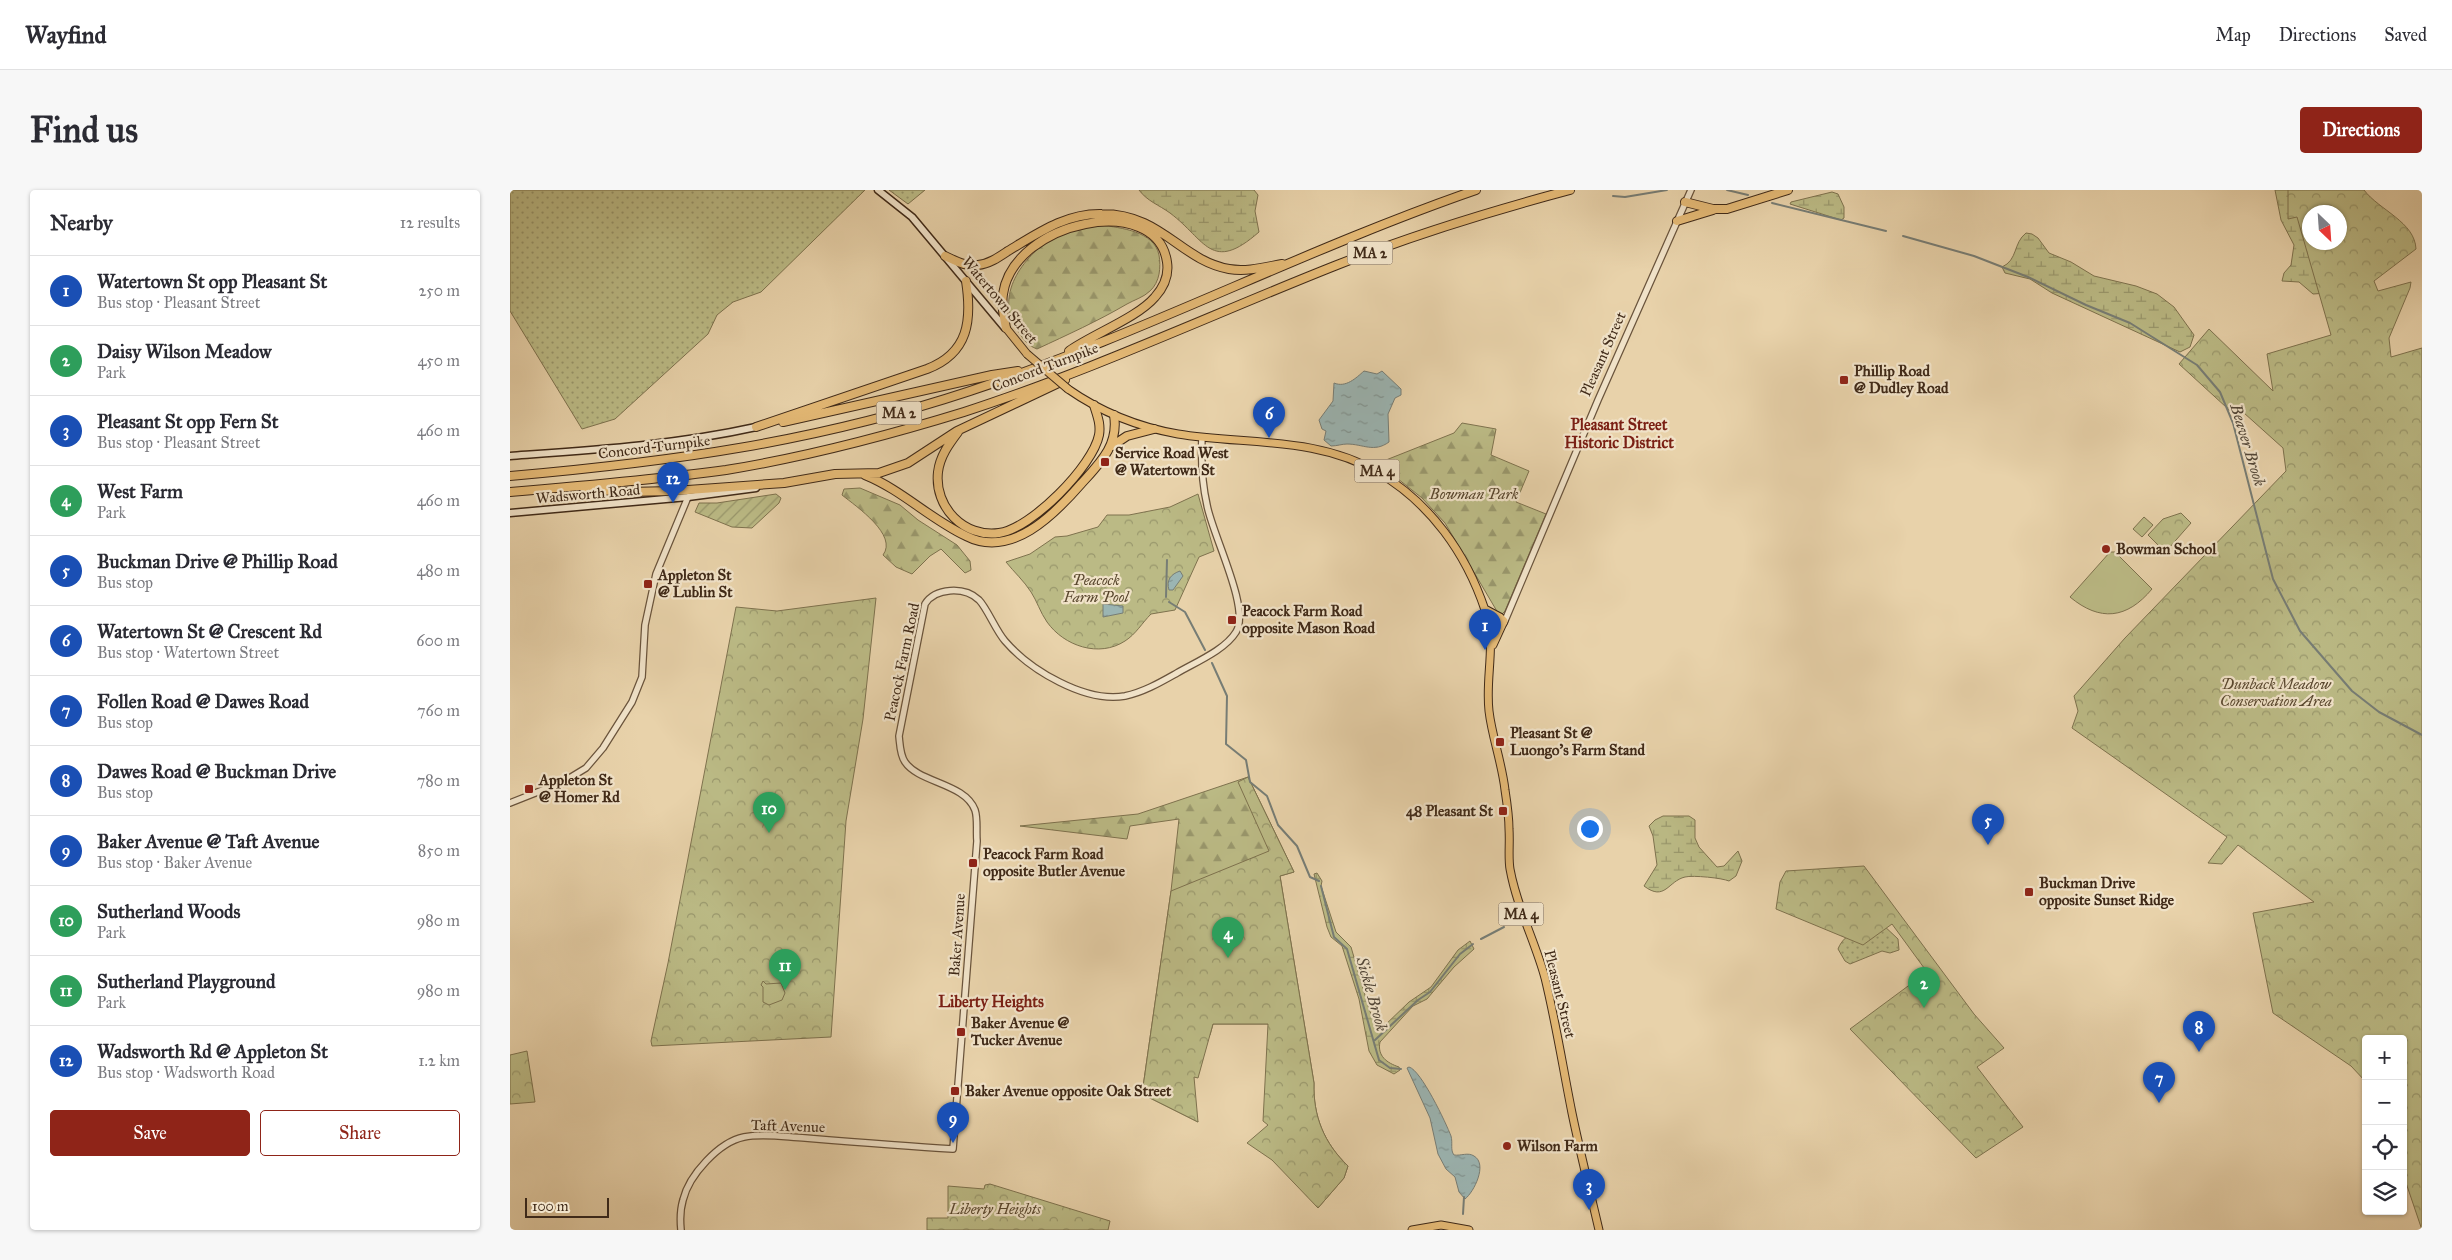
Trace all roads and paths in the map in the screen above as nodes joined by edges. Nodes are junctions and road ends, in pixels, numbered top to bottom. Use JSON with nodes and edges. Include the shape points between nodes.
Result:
{"nodes":[{"id":1,"x":878,"y":190,"type":"edge"},
{"id":2,"x":1476,"y":190,"type":"edge"},
{"id":3,"x":1570,"y":190,"type":"edge"},
{"id":4,"x":1691,"y":190,"type":"edge"},
{"id":5,"x":1788,"y":190,"type":"edge"},
{"id":6,"x":1685,"y":202,"type":"junction"},
{"id":7,"x":1718,"y":209,"type":"junction"},
{"id":8,"x":1677,"y":221,"type":"junction"},
{"id":9,"x":945,"y":256,"type":"junction"},
{"id":10,"x":1299,"y":261,"type":"junction"},
{"id":11,"x":966,"y":281,"type":"junction"},
{"id":12,"x":1006,"y":328,"type":"junction"},
{"id":13,"x":1055,"y":360,"type":"junction"},
{"id":14,"x":1088,"y":366,"type":"junction"},
{"id":15,"x":1030,"y":370,"type":"junction"},
{"id":16,"x":1094,"y":405,"type":"junction"},
{"id":17,"x":1114,"y":415,"type":"junction"},
{"id":18,"x":756,"y":427,"type":"junction"},
{"id":19,"x":1154,"y":429,"type":"junction"},
{"id":20,"x":960,"y":430,"type":"junction"},
{"id":21,"x":1202,"y":437,"type":"junction"},
{"id":22,"x":1109,"y":449,"type":"junction"},
{"id":23,"x":510,"y":456,"type":"edge"},
{"id":24,"x":863,"y":474,"type":"junction"},
{"id":25,"x":510,"y":476,"type":"edge"},
{"id":26,"x":784,"y":483,"type":"junction"},
{"id":27,"x":566,"y":487,"type":"junction"},
{"id":28,"x":510,"y":492,"type":"edge"},
{"id":29,"x":688,"y":497,"type":"junction"},
{"id":30,"x":510,"y":513,"type":"edge"},
{"id":31,"x":1492,"y":618,"type":"junction"},
{"id":32,"x":1502,"y":624,"type":"junction"},
{"id":33,"x":1491,"y":629,"type":"junction"},
{"id":34,"x":1492,"y":647,"type":"junction"},
{"id":35,"x":510,"y":803,"type":"edge"},
{"id":36,"x":977,"y":841,"type":"joint"},
{"id":37,"x":953,"y":1149,"type":"joint"},
{"id":38,"x":682,"y":1230,"type":"edge"},
{"id":39,"x":1412,"y":1230,"type":"edge"},
{"id":40,"x":1468,"y":1230,"type":"edge"},
{"id":41,"x":1599,"y":1230,"type":"edge"}],
"edges":[{"from":1,"to":9,"type":"main road","name":"Watertown Street","via":[[912,217]]},
{"from":2,"to":10,"type":"highway","name":"Concord Turnpike","number":"MA 2"},
{"from":3,"to":14,"type":"highway","name":"Concord Turnpike","number":"MA 2","via":[[1394,244]]},
{"from":4,"to":6,"type":"street","name":"Pleasant Street"},
{"from":5,"to":7,"type":"highway","via":[[1738,207]]},
{"from":6,"to":7,"type":"highway"},
{"from":6,"to":8,"type":"street","name":"Pleasant Street"},
{"from":7,"to":8,"type":"highway"},
{"from":8,"to":32,"type":"street","name":"Pleasant Street"},
{"from":9,"to":10,"type":"highway","via":[[966,265],[982,265],[1057,222],[1080,215],[1101,214],[1147,223],[1202,259],[1227,269],[1253,269]]},
{"from":9,"to":11,"type":"main road","name":"Watertown Street"},
{"from":10,"to":13,"type":"highway","name":"Concord Turnpike","number":"MA 2"},
{"from":11,"to":12,"type":"main road","name":"Watertown Street"},
{"from":11,"to":18,"type":"highway","via":[[970,307],[968,326],[959,345],[944,361]]},
{"from":12,"to":13,"type":"highway","via":[[1002,301],[1006,282],[1023,256],[1044,239],[1071,226],[1093,222],[1126,225],[1150,235],[1162,247],[1167,264],[1165,280],[1158,294],[1141,309],[1087,338]]},
{"from":12,"to":16,"type":"main road","name":"Watertown Street","number":"MA 4","bridge":true,"via":[[1027,354],[1068,389]]},
{"from":13,"to":15,"type":"highway","number":"MA 2"},
{"from":14,"to":20,"type":"highway","via":[[1058,384]]},
{"from":14,"to":27,"type":"highway","name":"Concord Turnpike","number":"MA 2","via":[[965,411],[827,449],[727,469]]},
{"from":15,"to":18,"type":"highway","via":[[992,375]]},
{"from":15,"to":25,"type":"highway","name":"Concord Turnpike","number":"MA 2","via":[[896,414],[778,442],[654,462]]},
{"from":16,"to":17,"type":"main road","name":"Watertown Street","number":"MA 4"},
{"from":16,"to":20,"type":"highway","via":[[1100,424],[1099,436],[1076,473],[1038,515],[1016,528],[999,533],[979,532],[964,526],[949,513],[941,498],[940,466],[946,450]]},
{"from":17,"to":19,"type":"main road","name":"Watertown Street","number":"MA 4"},
{"from":17,"to":22,"type":"highway","via":[[1116,434]]},
{"from":18,"to":23,"type":"main road","name":"Concord Turnpike","via":[[624,448]]},
{"from":19,"to":21,"type":"main road","name":"Watertown Street","number":"MA 4"},
{"from":19,"to":22,"type":"highway","via":[[1125,437]]},
{"from":20,"to":24,"type":"highway","via":[[902,466]]},
{"from":21,"to":31,"type":"main road","name":"Watertown Street","number":"MA 4","via":[[1310,448],[1375,470],[1428,511],[1458,554]]},
{"from":21,"to":36,"type":"street","name":"Peacock Farm Road","via":[[1207,505],[1237,595],[1240,618],[1237,631],[1226,643],[1190,666],[1133,694],[1110,696],[1095,693],[1058,682],[1018,655],[974,597],[946,591],[929,598],[925,604],[898,736],[901,753],[912,769],[969,801],[974,810]]},
{"from":22,"to":24,"type":"highway","via":[[1081,484],[1044,521],[1019,536],[999,542],[980,542],[967,537],[897,490]]},
{"from":24,"to":26,"type":"highway","via":[[830,474]]},
{"from":26,"to":27,"type":"highway","via":[[636,492]]},
{"from":26,"to":29,"type":"main road","name":"Wadsworth Road"},
{"from":27,"to":28,"type":"highway","name":"Concord Turnpike","number":"MA 2"},
{"from":29,"to":30,"type":"main road","name":"Wadsworth Road"},
{"from":29,"to":35,"type":"street","via":[[656,574],[645,625],[642,677],[634,698],[589,766],[572,777]]},
{"from":31,"to":32,"type":"main road"},
{"from":31,"to":33,"type":"main road","name":"Watertown Street"},
{"from":32,"to":33,"type":"main road"},
{"from":32,"to":34,"type":"main road","name":"Pleasant Street"},
{"from":33,"to":34,"type":"main road","name":"Pleasant Street","number":"MA 4"},
{"from":34,"to":41,"type":"main road","name":"Pleasant Street","number":"MA 4","via":[[1490,711],[1505,787],[1510,866],[1521,912],[1551,1003]]},
{"from":36,"to":37,"type":"street","name":"Baker Avenue"},
{"from":37,"to":38,"type":"street","name":"Taft Avenue","via":[[778,1136],[746,1136],[731,1140],[709,1158],[694,1177],[683,1198]]},
{"from":39,"to":40,"type":"main road","via":[[1441,1225]]}]}
